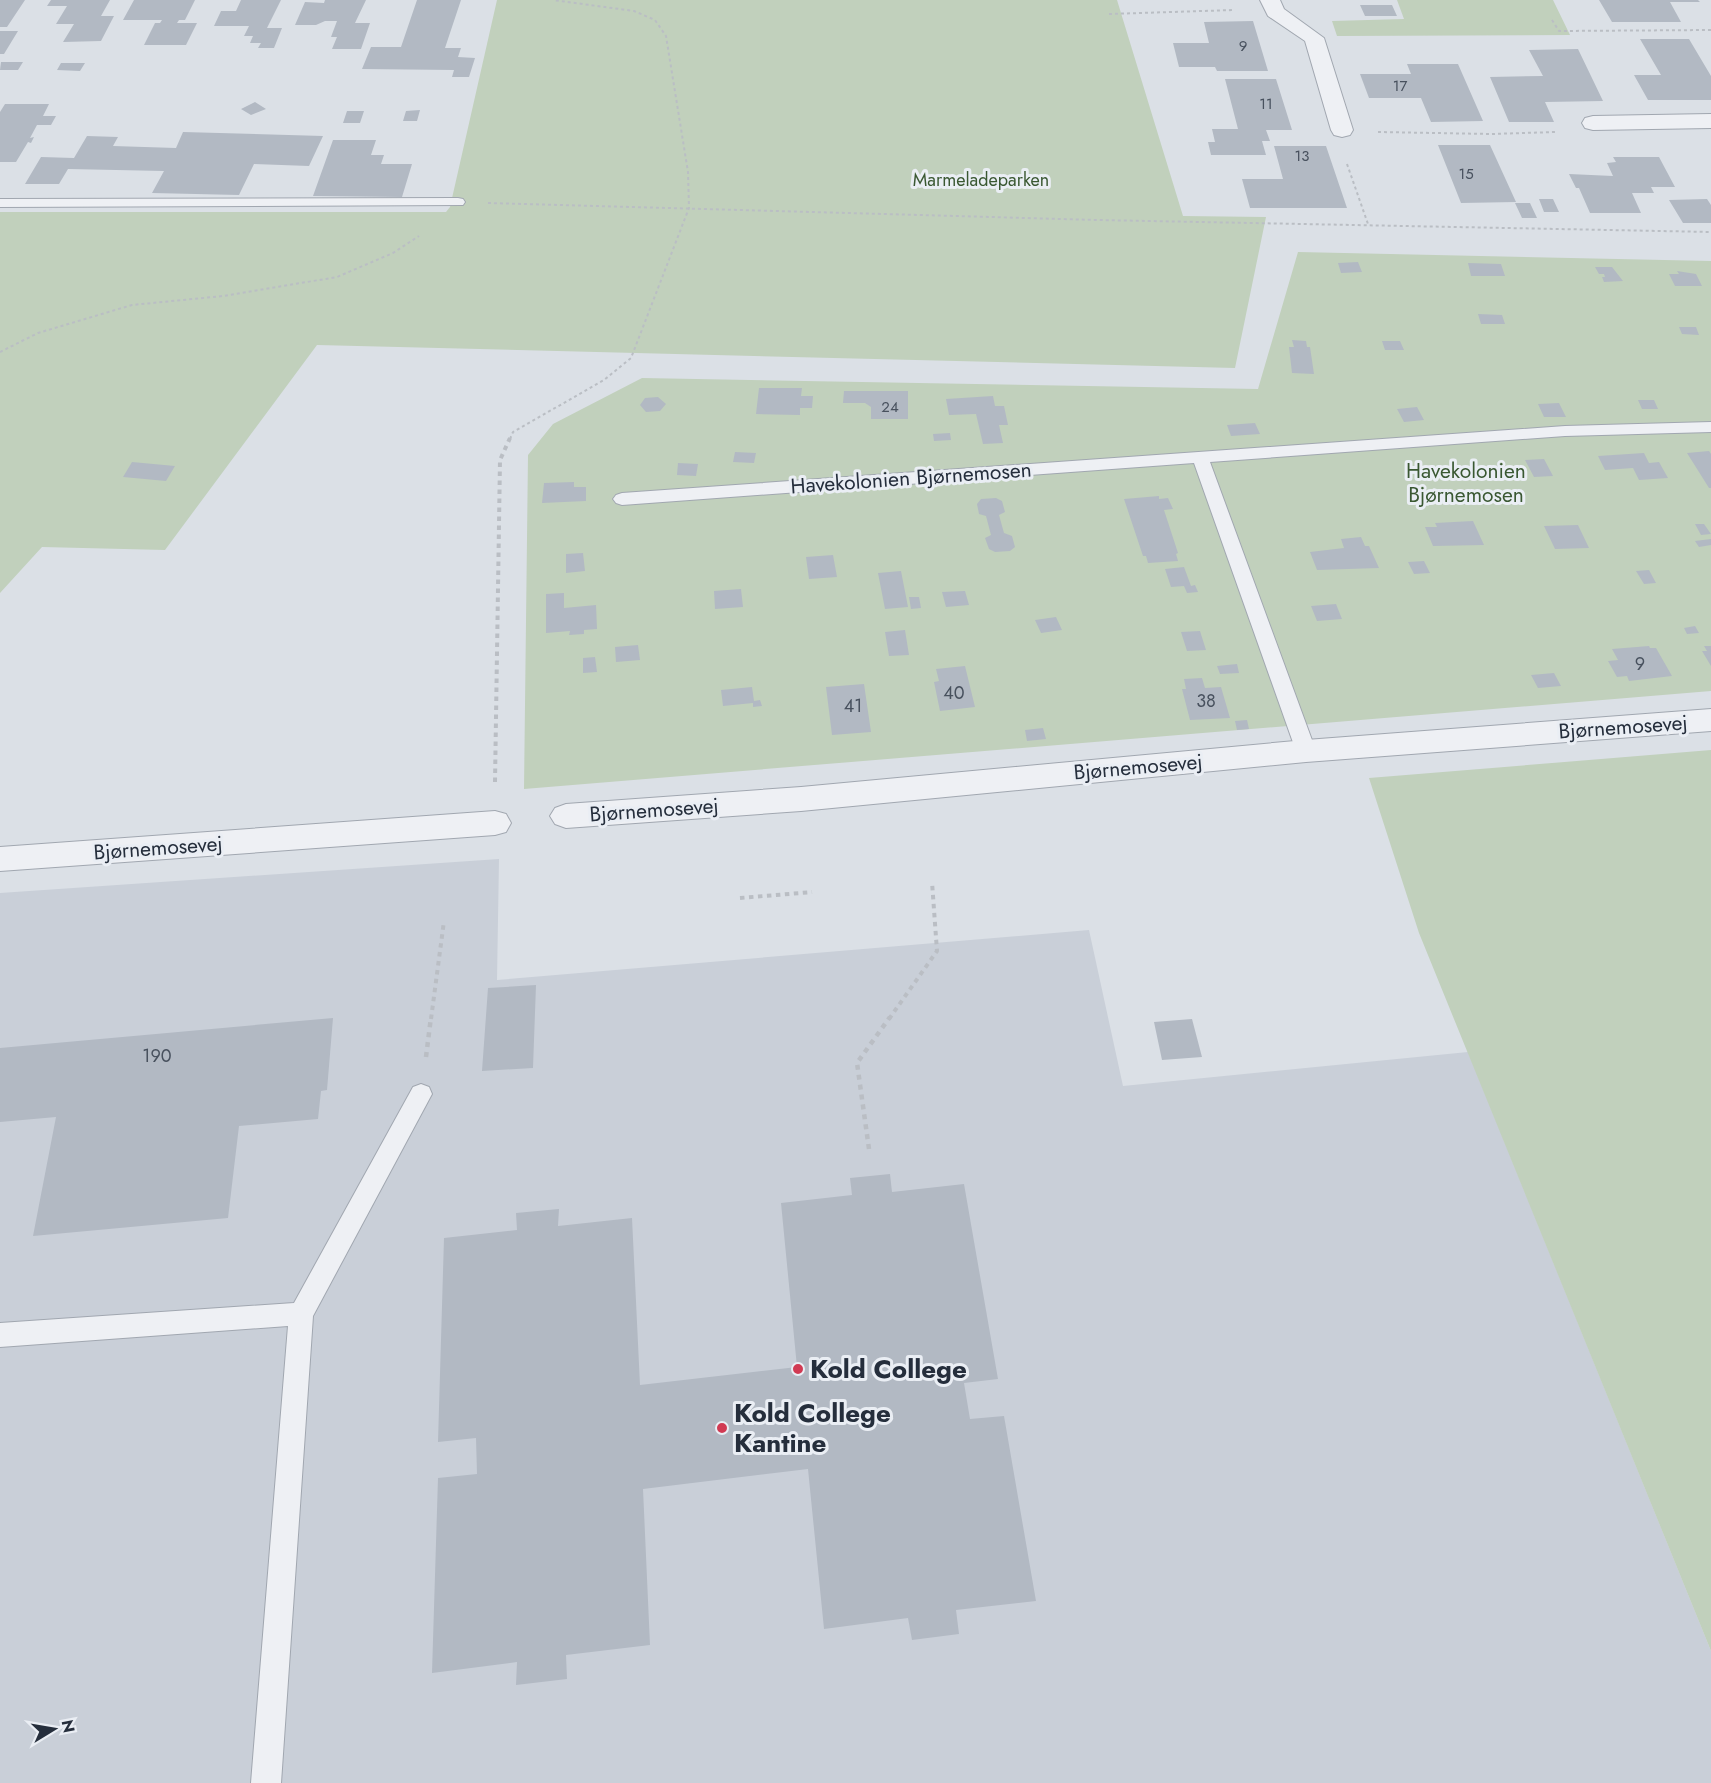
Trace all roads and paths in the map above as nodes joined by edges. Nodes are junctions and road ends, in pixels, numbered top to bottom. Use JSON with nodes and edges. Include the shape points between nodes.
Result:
{"nodes":[{"id":1,"x":553,"y":0,"type":"edge"},
{"id":2,"x":1272,"y":4,"type":"edge"},
{"id":3,"x":1110,"y":14,"type":"dead end"},
{"id":4,"x":1552,"y":20,"type":"dead end"},
{"id":5,"x":1711,"y":30,"type":"edge"},
{"id":6,"x":1711,"y":121,"type":"edge"},
{"id":7,"x":1593,"y":123,"type":"joint"},
{"id":8,"x":1342,"y":130,"type":"junction"},
{"id":9,"x":458,"y":202,"type":"junction"},
{"id":10,"x":0,"y":203,"type":"edge"},
{"id":11,"x":689,"y":208,"type":"junction"},
{"id":12,"x":1368,"y":224,"type":"junction"},
{"id":13,"x":1711,"y":232,"type":"edge"},
{"id":14,"x":0,"y":352,"type":"edge"},
{"id":15,"x":1711,"y":426,"type":"edge"},
{"id":16,"x":1200,"y":457,"type":"junction"},
{"id":17,"x":622,"y":499,"type":"dead end"},
{"id":18,"x":1711,"y":720,"type":"edge"},
{"id":19,"x":1306,"y":751,"type":"junction"},
{"id":20,"x":566,"y":816,"type":"dead end"},
{"id":21,"x":495,"y":823,"type":"joint"},
{"id":22,"x":0,"y":860,"type":"edge"},
{"id":23,"x":932,"y":882,"type":"dead end"},
{"id":24,"x":812,"y":892,"type":"dead end"},
{"id":25,"x":740,"y":898,"type":"dead end"},
{"id":26,"x":444,"y":921,"type":"dead end"},
{"id":27,"x":421,"y":1094,"type":"joint"},
{"id":28,"x":869,"y":1149,"type":"dead end"},
{"id":29,"x":301,"y":1314,"type":"junction"},
{"id":30,"x":0,"y":1335,"type":"edge"},
{"id":31,"x":266,"y":1783,"type":"edge"}],
"edges":[{"from":1,"to":11,"type":"path","via":[[634,11],[655,20],[666,36],[688,172]]},
{"from":2,"to":3,"type":"path"},
{"from":2,"to":8,"type":"street","via":[[1275,12],[1314,38]]},
{"from":4,"to":5,"type":"path","via":[[1559,31]]},
{"from":6,"to":7,"type":"street"},
{"from":7,"to":8,"type":"path","via":[[1584,131],[1514,133]]},
{"from":8,"to":12,"type":"path","via":[[1337,138]]},
{"from":9,"to":10,"type":"lane"},
{"from":9,"to":11,"type":"path"},
{"from":9,"to":14,"type":"path","via":[[432,228],[393,253],[337,277],[223,296],[132,304],[38,333]]},
{"from":11,"to":12,"type":"path"},
{"from":11,"to":21,"type":"path","via":[[631,358],[604,380],[513,432],[500,460]]},
{"from":12,"to":13,"type":"path"},
{"from":15,"to":16,"type":"lane","name":"Havekolonien Bjørnemosen","via":[[1565,431]]},
{"from":16,"to":17,"type":"lane","name":"Havekolonien Bjørnemosen"},
{"from":16,"to":19,"type":"lane"},
{"from":18,"to":19,"type":"street","name":"Bjørnemosevej"},
{"from":19,"to":20,"type":"street","name":"Bjørnemosevej"},
{"from":21,"to":22,"type":"street","name":"Bjørnemosevej"},
{"from":23,"to":28,"type":"path","via":[[937,951],[857,1063]]},
{"from":24,"to":25,"type":"path"},
{"from":26,"to":27,"type":"path"},
{"from":27,"to":29,"type":"lane"},
{"from":29,"to":30,"type":"lane"},
{"from":29,"to":31,"type":"lane"}]}
